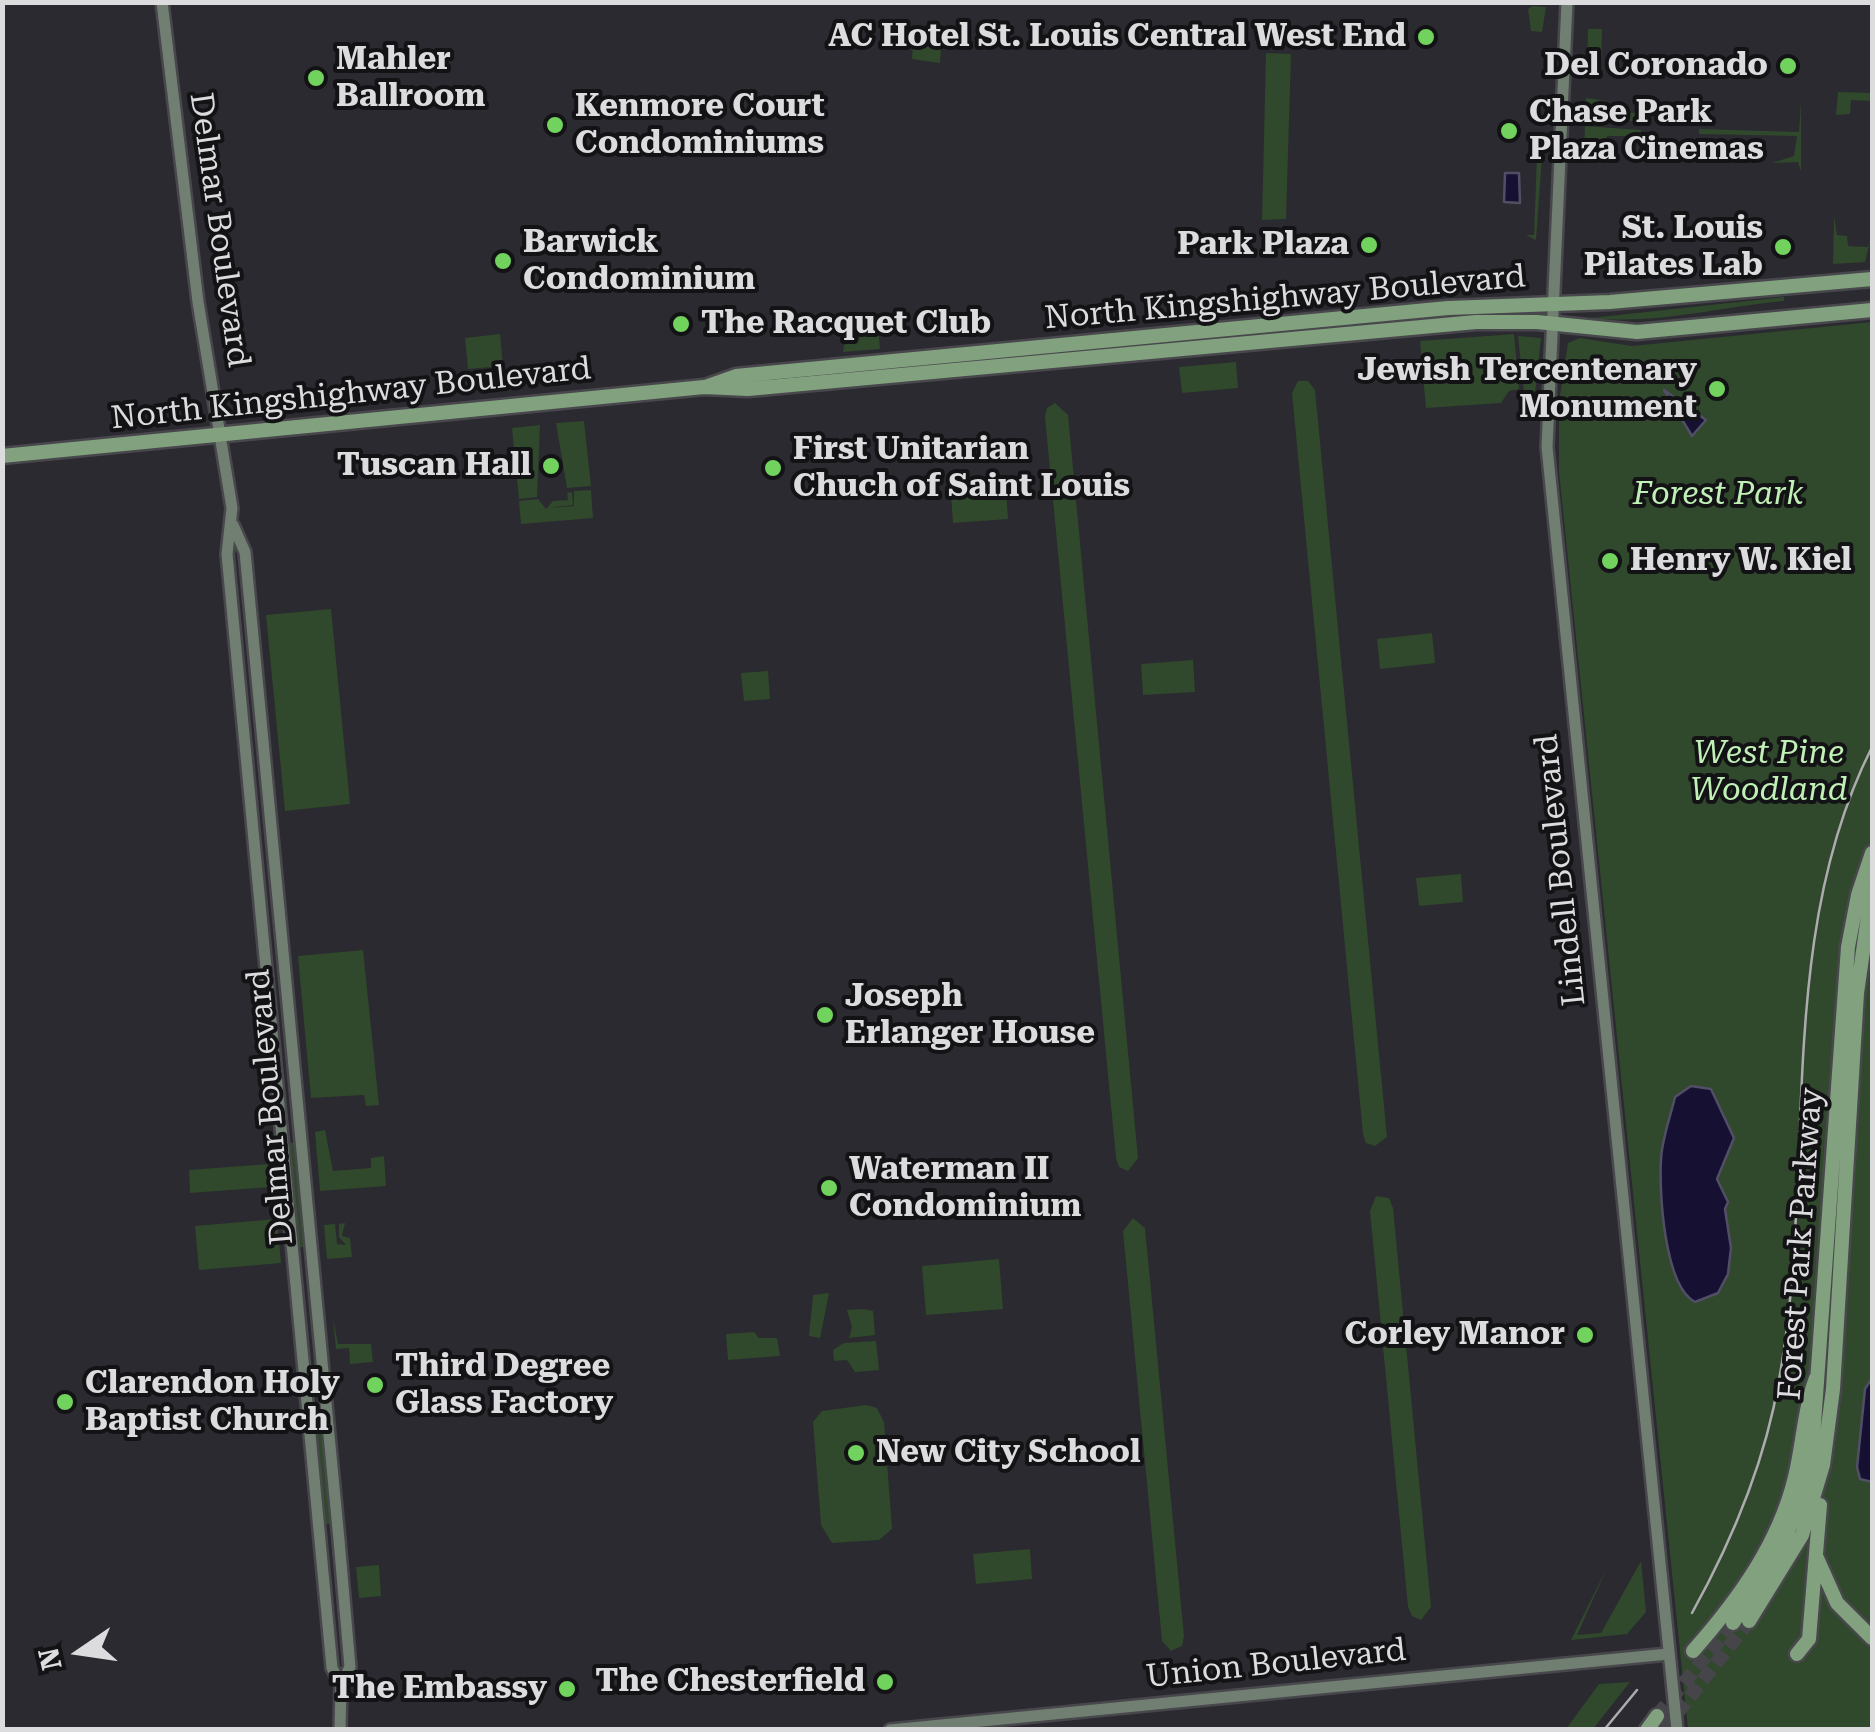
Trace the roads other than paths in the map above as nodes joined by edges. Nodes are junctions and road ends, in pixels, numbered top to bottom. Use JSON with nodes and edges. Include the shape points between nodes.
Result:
{"nodes":[{"id":1,"x":162,"y":2,"type":"edge"},
{"id":2,"x":1566,"y":2,"type":"edge"},
{"id":3,"x":1872,"y":279,"type":"edge"},
{"id":4,"x":1555,"y":302,"type":"junction"},
{"id":5,"x":1872,"y":310,"type":"edge"},
{"id":6,"x":1554,"y":323,"type":"junction"},
{"id":7,"x":704,"y":387,"type":"junction"},
{"id":8,"x":221,"y":434,"type":"junction"},
{"id":9,"x":2,"y":456,"type":"edge"},
{"id":10,"x":233,"y":524,"type":"junction"},
{"id":11,"x":1872,"y":852,"type":"edge"},
{"id":12,"x":1872,"y":889,"type":"edge"},
{"id":13,"x":1821,"y":1363,"type":"junction"},
{"id":14,"x":1823,"y":1466,"type":"junction"},
{"id":15,"x":1815,"y":1550,"type":"junction"},
{"id":16,"x":1872,"y":1638,"type":"edge"},
{"id":17,"x":1693,"y":1651,"type":"dead end"},
{"id":18,"x":1668,"y":1654,"type":"junction"},
{"id":19,"x":1797,"y":1654,"type":"dead end"},
{"id":20,"x":341,"y":1685,"type":"junction"},
{"id":21,"x":1657,"y":1716,"type":"tunnel mouth"},
{"id":22,"x":340,"y":1730,"type":"edge"},
{"id":23,"x":890,"y":1730,"type":"edge"},
{"id":24,"x":1647,"y":1730,"type":"edge"},
{"id":25,"x":1677,"y":1730,"type":"edge"}],
"edges":[{"from":1,"to":8,"type":"main road","name":"Delmar Boulevard"},
{"from":2,"to":4,"type":"main road","name":"Lindell Boulevard"},
{"from":3,"to":4,"type":"main road","name":"North Kingshighway Boulevard"},
{"from":4,"to":6,"type":"main road","name":"Lindell Boulevard"},
{"from":4,"to":7,"type":"main road","name":"North Kingshighway Boulevard","via":[[736,376]]},
{"from":5,"to":6,"type":"main road","name":"North Kingshighway Boulevard","via":[[1636,332]]},
{"from":6,"to":7,"type":"main road","name":"North Kingshighway Boulevard","via":[[1476,322],[748,389]]},
{"from":6,"to":18,"type":"main road","name":"Lindell Boulevard","via":[[1548,458]]},
{"from":7,"to":8,"type":"main road","name":"North Kingshighway Boulevard"},
{"from":8,"to":9,"type":"main road","name":"North Kingshighway Boulevard"},
{"from":8,"to":10,"type":"main road","name":"Delmar Boulevard"},
{"from":10,"to":20,"type":"main road","name":"Delmar Boulevard","via":[[227,554],[332,1668]]},
{"from":10,"to":20,"type":"main road","name":"Delmar Boulevard","via":[[245,552],[340,1540],[350,1667]]},
{"from":11,"to":13,"type":"main road","name":"Forest Park Parkway","via":[[1848,947]]},
{"from":12,"to":14,"type":"main road","name":"Forest Park Parkway","via":[[1856,993]]},
{"from":13,"to":14,"type":"main road","name":"Forest Park Parkway","via":[[1815,1441],[1800,1506],[1741,1622],[1802,1535]]},
{"from":13,"to":17,"type":"main road","via":[[1782,1518],[1750,1577]]},
{"from":14,"to":15,"type":"main road"},
{"from":15,"to":16,"type":"main road","via":[[1837,1603]]},
{"from":15,"to":19,"type":"main road","via":[[1808,1639]]},
{"from":18,"to":23,"type":"main road","name":"Union Boulevard"},
{"from":18,"to":25,"type":"main road","name":"Lindell Boulevard"},
{"from":20,"to":22,"type":"main road","name":"Delmar Boulevard"},
{"from":21,"to":24,"type":"main road"}]}
